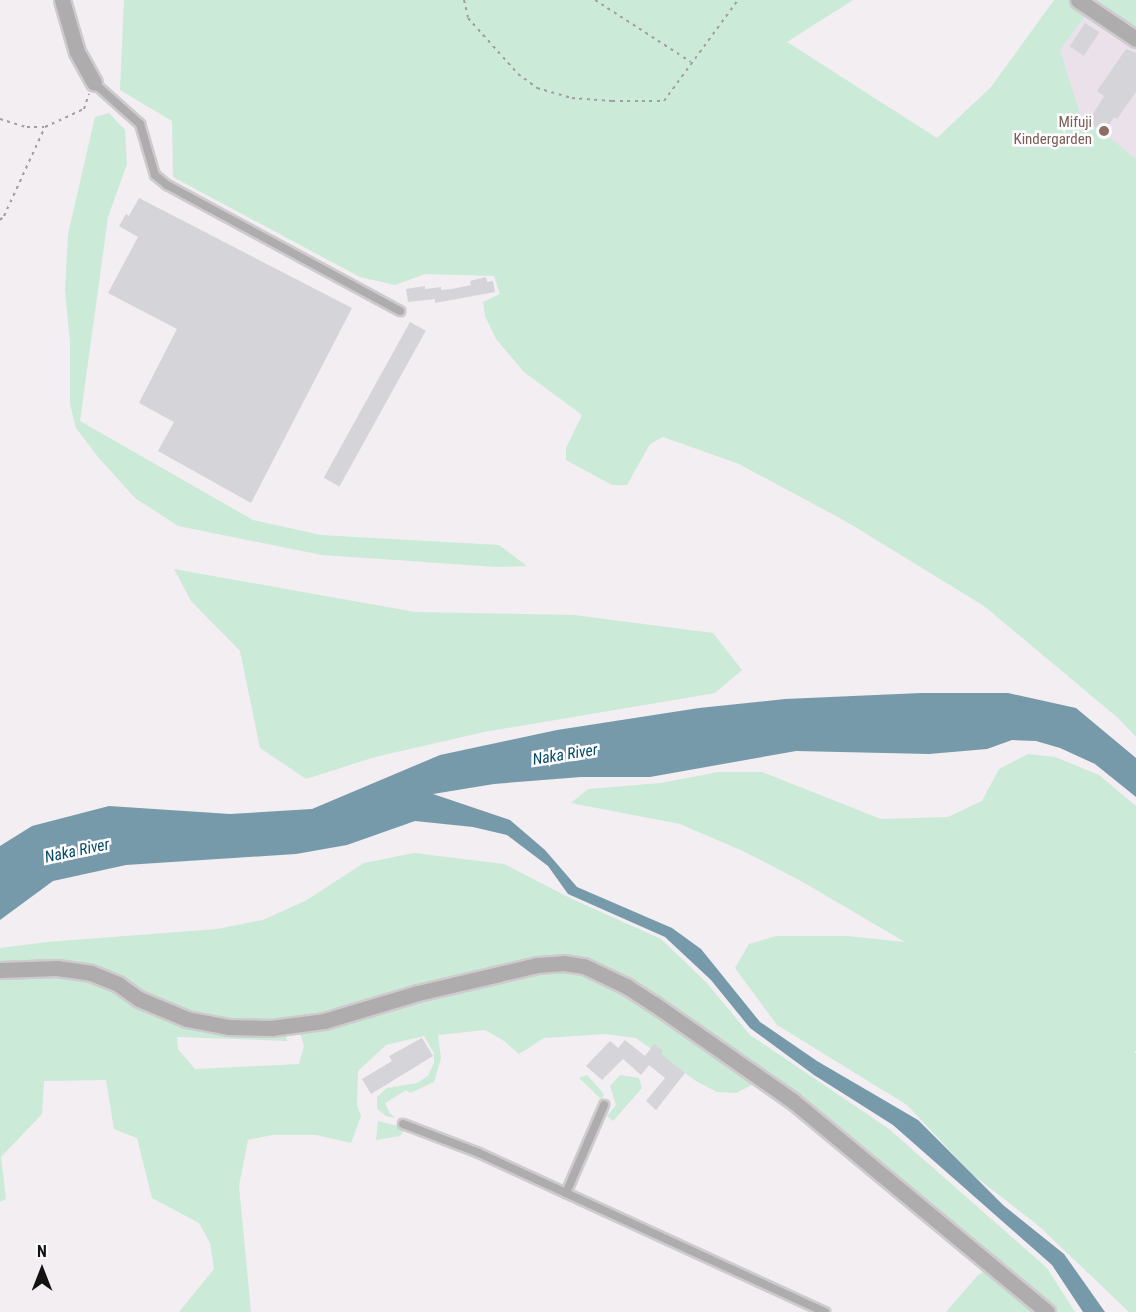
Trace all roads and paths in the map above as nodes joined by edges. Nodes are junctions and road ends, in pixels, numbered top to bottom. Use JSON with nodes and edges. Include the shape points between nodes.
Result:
{"nodes":[{"id":1,"x":62,"y":0,"type":"edge"},
{"id":2,"x":464,"y":0,"type":"edge"},
{"id":3,"x":595,"y":0,"type":"edge"},
{"id":4,"x":738,"y":0,"type":"edge"},
{"id":5,"x":1078,"y":0,"type":"edge"},
{"id":6,"x":1136,"y":39,"type":"edge"},
{"id":7,"x":691,"y":62,"type":"junction"},
{"id":8,"x":94,"y":83,"type":"junction"},
{"id":9,"x":0,"y":119,"type":"edge"},
{"id":10,"x":45,"y":127,"type":"junction"},
{"id":11,"x":0,"y":220,"type":"edge"},
{"id":12,"x":400,"y":311,"type":"dead end"},
{"id":13,"x":0,"y":970,"type":"edge"},
{"id":14,"x":604,"y":1105,"type":"dead end"},
{"id":15,"x":403,"y":1124,"type":"dead end"},
{"id":16,"x":566,"y":1193,"type":"junction"},
{"id":17,"x":825,"y":1312,"type":"edge"},
{"id":18,"x":1047,"y":1312,"type":"edge"}],
"edges":[{"from":1,"to":8,"type":"street","via":[[77,52]]},
{"from":2,"to":7,"type":"path","via":[[468,18],[518,74],[537,88],[573,98],[664,101]]},
{"from":3,"to":7,"type":"path"},
{"from":4,"to":7,"type":"path"},
{"from":5,"to":6,"type":"street"},
{"from":8,"to":10,"type":"path","via":[[84,109]]},
{"from":8,"to":12,"type":"lane","via":[[140,124],[155,175],[167,185]]},
{"from":9,"to":10,"type":"path","via":[[27,127]]},
{"from":10,"to":11,"type":"path"},
{"from":13,"to":18,"type":"street","via":[[57,968],[91,973],[187,1019],[230,1027],[271,1028],[324,1021],[418,993],[537,965],[584,966],[654,1004],[793,1101]]},
{"from":14,"to":16,"type":"lane"},
{"from":15,"to":16,"type":"lane","via":[[436,1134]]},
{"from":16,"to":17,"type":"lane"}]}
